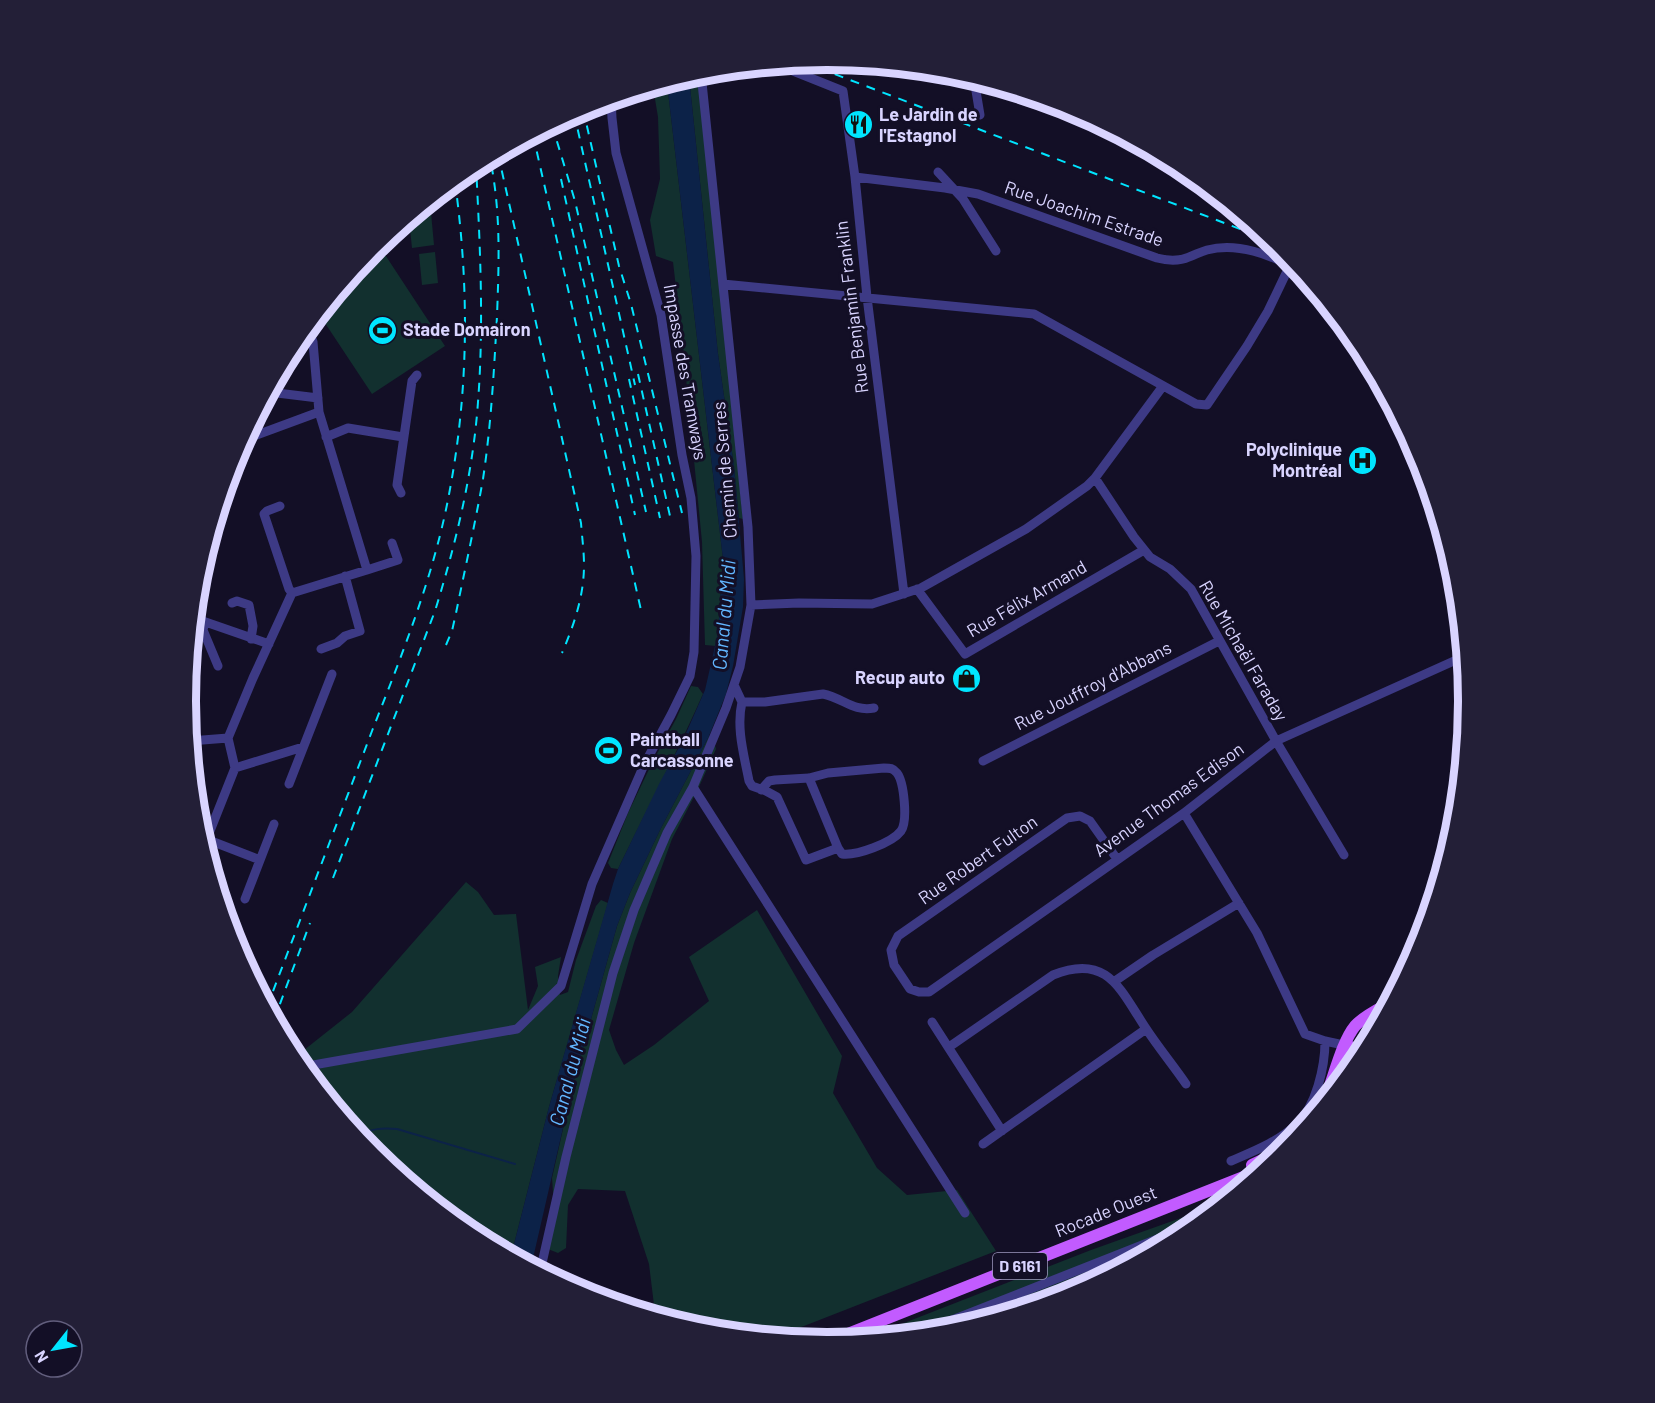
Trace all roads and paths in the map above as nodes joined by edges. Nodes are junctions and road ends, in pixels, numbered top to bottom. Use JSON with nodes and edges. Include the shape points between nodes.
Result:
{"nodes":[{"id":1,"x":795,"y":72,"type":"edge"},
{"id":2,"x":702,"y":83,"type":"edge"},
{"id":3,"x":976,"y":89,"type":"edge"},
{"id":4,"x":612,"y":109,"type":"edge"},
{"id":5,"x":980,"y":115,"type":"dead end"},
{"id":6,"x":938,"y":172,"type":"dead end"},
{"id":7,"x":855,"y":177,"type":"junction"},
{"id":8,"x":956,"y":190,"type":"junction"},
{"id":9,"x":996,"y":251,"type":"dead end"},
{"id":10,"x":1280,"y":261,"type":"edge"},
{"id":11,"x":1291,"y":273,"type":"edge"},
{"id":12,"x":723,"y":284,"type":"junction"},
{"id":13,"x":867,"y":297,"type":"junction"},
{"id":14,"x":311,"y":339,"type":"edge"},
{"id":15,"x":417,"y":375,"type":"dead end"},
{"id":16,"x":1163,"y":386,"type":"junction"},
{"id":17,"x":277,"y":393,"type":"edge"},
{"id":18,"x":318,"y":399,"type":"junction"},
{"id":19,"x":319,"y":412,"type":"junction"},
{"id":20,"x":256,"y":435,"type":"edge"},
{"id":21,"x":403,"y":437,"type":"junction"},
{"id":22,"x":327,"y":440,"type":"junction"},
{"id":23,"x":1095,"y":478,"type":"junction"},
{"id":24,"x":401,"y":493,"type":"dead end"},
{"id":25,"x":280,"y":506,"type":"dead end"},
{"id":26,"x":392,"y":543,"type":"dead end"},
{"id":27,"x":1144,"y":550,"type":"junction"},
{"id":28,"x":367,"y":570,"type":"junction"},
{"id":29,"x":345,"y":576,"type":"junction"},
{"id":30,"x":917,"y":589,"type":"junction"},
{"id":31,"x":292,"y":593,"type":"junction"},
{"id":32,"x":904,"y":594,"type":"junction"},
{"id":33,"x":232,"y":603,"type":"dead end"},
{"id":34,"x":751,"y":605,"type":"junction"},
{"id":35,"x":202,"y":621,"type":"edge"},
{"id":36,"x":206,"y":622,"type":"junction"},
{"id":37,"x":251,"y":639,"type":"junction"},
{"id":38,"x":1219,"y":641,"type":"junction"},
{"id":39,"x":269,"y":644,"type":"junction"},
{"id":40,"x":321,"y":649,"type":"dead end"},
{"id":41,"x":1457,"y":660,"type":"edge"},
{"id":42,"x":218,"y":666,"type":"dead end"},
{"id":43,"x":332,"y":674,"type":"dead end"},
{"id":44,"x":734,"y":685,"type":"junction"},
{"id":45,"x":742,"y":702,"type":"junction"},
{"id":46,"x":307,"y":704,"type":"dead end"},
{"id":47,"x":874,"y":708,"type":"dead end"},
{"id":48,"x":318,"y":709,"type":"junction"},
{"id":49,"x":228,"y":738,"type":"junction"},
{"id":50,"x":198,"y":740,"type":"edge"},
{"id":51,"x":1276,"y":741,"type":"junction"},
{"id":52,"x":303,"y":747,"type":"junction"},
{"id":53,"x":982,"y":760,"type":"dead end"},
{"id":54,"x":235,"y":768,"type":"junction"},
{"id":55,"x":809,"y":778,"type":"junction"},
{"id":56,"x":289,"y":784,"type":"dead end"},
{"id":57,"x":693,"y":787,"type":"junction"},
{"id":58,"x":761,"y":790,"type":"junction"},
{"id":59,"x":1184,"y":813,"type":"junction"},
{"id":60,"x":274,"y":824,"type":"dead end"},
{"id":61,"x":210,"y":830,"type":"edge"},
{"id":62,"x":213,"y":845,"type":"edge"},
{"id":63,"x":838,"y":848,"type":"junction"},
{"id":64,"x":1344,"y":855,"type":"dead end"},
{"id":65,"x":1117,"y":859,"type":"junction"},
{"id":66,"x":260,"y":860,"type":"junction"},
{"id":67,"x":245,"y":899,"type":"dead end"},
{"id":68,"x":1239,"y":903,"type":"junction"},
{"id":69,"x":1114,"y":981,"type":"junction"},
{"id":70,"x":910,"y":988,"type":"joint"},
{"id":71,"x":1377,"y":1011,"type":"edge"},
{"id":72,"x":1367,"y":1017,"type":"junction"},
{"id":73,"x":932,"y":1022,"type":"dead end"},
{"id":74,"x":1355,"y":1025,"type":"junction"},
{"id":75,"x":1146,"y":1029,"type":"junction"},
{"id":76,"x":1325,"y":1041,"type":"junction"},
{"id":77,"x":949,"y":1047,"type":"junction"},
{"id":78,"x":1342,"y":1049,"type":"junction"},
{"id":79,"x":1348,"y":1058,"type":"edge"},
{"id":80,"x":312,"y":1065,"type":"edge"},
{"id":81,"x":1333,"y":1079,"type":"edge"},
{"id":82,"x":1186,"y":1084,"type":"dead end"},
{"id":83,"x":1302,"y":1118,"type":"edge"},
{"id":84,"x":1292,"y":1129,"type":"edge"},
{"id":85,"x":1002,"y":1131,"type":"junction"},
{"id":86,"x":983,"y":1144,"type":"dead end"},
{"id":87,"x":1231,"y":1161,"type":"dead end"},
{"id":88,"x":1259,"y":1162,"type":"edge"},
{"id":89,"x":1243,"y":1177,"type":"edge"},
{"id":90,"x":1235,"y":1184,"type":"edge"},
{"id":91,"x":1215,"y":1188,"type":"junction"},
{"id":92,"x":965,"y":1212,"type":"dead end"},
{"id":93,"x":1157,"y":1239,"type":"edge"},
{"id":94,"x":542,"y":1264,"type":"edge"},
{"id":95,"x":953,"y":1319,"type":"edge"},
{"id":96,"x":854,"y":1331,"type":"edge"}],
"edges":[{"from":1,"to":7,"type":"street","name":"Rue Benjamin Franklin","via":[[843,91]]},
{"from":2,"to":12,"type":"street","name":"Chemin de Serres"},
{"from":3,"to":5,"type":"street"},
{"from":4,"to":80,"type":"street","name":"Impasse des Tramways","via":[[616,153],[661,315],[691,498],[696,556],[694,651],[688,679],[644,765],[592,884],[561,986],[517,1029]]},
{"from":6,"to":8,"type":"street"},
{"from":7,"to":8,"type":"street","name":"Rue Joachim Estrade"},
{"from":7,"to":13,"type":"street","name":"Rue Benjamin Franklin"},
{"from":8,"to":9,"type":"street"},
{"from":8,"to":10,"type":"street","name":"Rue Joachim Estrade","via":[[978,194],[1157,258],[1179,261],[1222,248],[1246,249]]},
{"from":11,"to":16,"type":"street","via":[[1248,346],[1207,405],[1196,404]]},
{"from":12,"to":13,"type":"street"},
{"from":12,"to":34,"type":"street","name":"Chemin de Serres","via":[[748,528]]},
{"from":13,"to":16,"type":"street","via":[[1034,314]]},
{"from":13,"to":32,"type":"street","name":"Rue Benjamin Franklin"},
{"from":14,"to":18,"type":"street"},
{"from":15,"to":21,"type":"street","via":[[411,381]]},
{"from":16,"to":23,"type":"street"},
{"from":17,"to":18,"type":"street"},
{"from":18,"to":19,"type":"street"},
{"from":19,"to":20,"type":"street"},
{"from":19,"to":22,"type":"street"},
{"from":21,"to":22,"type":"street","via":[[348,428]]},
{"from":21,"to":24,"type":"street","via":[[397,485]]},
{"from":22,"to":28,"type":"street"},
{"from":23,"to":27,"type":"street","name":"Rue Michaël Faraday"},
{"from":23,"to":30,"type":"street","via":[[1026,529]]},
{"from":25,"to":31,"type":"street","via":[[264,514]]},
{"from":26,"to":28,"type":"street","via":[[398,560]]},
{"from":27,"to":30,"type":"street","name":"Rue Félix Armand","via":[[965,654]]},
{"from":27,"to":38,"type":"street","name":"Rue Michaël Faraday","via":[[1191,589]]},
{"from":28,"to":29,"type":"street"},
{"from":29,"to":31,"type":"street"},
{"from":29,"to":40,"type":"street","via":[[360,631]]},
{"from":30,"to":32,"type":"street"},
{"from":31,"to":39,"type":"street"},
{"from":32,"to":34,"type":"street","via":[[872,604]]},
{"from":33,"to":37,"type":"street","via":[[249,605]]},
{"from":34,"to":44,"type":"street","name":"Chemin de Serres"},
{"from":35,"to":36,"type":"street"},
{"from":36,"to":37,"type":"street"},
{"from":36,"to":42,"type":"street","via":[[204,630]]},
{"from":37,"to":39,"type":"street"},
{"from":38,"to":51,"type":"street","name":"Rue Michaël Faraday"},
{"from":38,"to":53,"type":"street","name":"Rue Jouffroy d'Abbans"},
{"from":39,"to":49,"type":"street"},
{"from":41,"to":51,"type":"street","name":"Avenue Thomas Edison"},
{"from":43,"to":48,"type":"street"},
{"from":44,"to":45,"type":"street"},
{"from":44,"to":57,"type":"street","name":"Chemin de Serres"},
{"from":45,"to":47,"type":"street","via":[[823,694],[857,709]]},
{"from":45,"to":58,"type":"street","via":[[741,743],[749,781]]},
{"from":46,"to":48,"type":"street"},
{"from":48,"to":52,"type":"street"},
{"from":49,"to":50,"type":"street"},
{"from":49,"to":54,"type":"street"},
{"from":51,"to":59,"type":"street","name":"Avenue Thomas Edison"},
{"from":51,"to":64,"type":"street","name":"Rue Michaël Faraday"},
{"from":52,"to":54,"type":"street"},
{"from":52,"to":56,"type":"street"},
{"from":54,"to":61,"type":"street"},
{"from":55,"to":58,"type":"street","via":[[769,781]]},
{"from":55,"to":63,"type":"street"},
{"from":55,"to":63,"type":"street","via":[[884,768],[892,768],[898,774],[904,799],[901,832],[873,849],[848,855]]},
{"from":57,"to":92,"type":"street"},
{"from":57,"to":94,"type":"street","name":"Chemin de Serres","via":[[634,910],[613,973]]},
{"from":58,"to":63,"type":"street","via":[[777,797],[806,860]]},
{"from":59,"to":65,"type":"street","name":"Avenue Thomas Edison"},
{"from":59,"to":68,"type":"street"},
{"from":60,"to":66,"type":"street"},
{"from":62,"to":66,"type":"street"},
{"from":65,"to":70,"type":"street","name":"Avenue Thomas Edison","via":[[943,984],[929,992]]},
{"from":65,"to":70,"type":"street","name":"Rue Robert Fulton","via":[[1090,821],[1080,816],[1067,818],[898,936],[891,950],[894,965]]},
{"from":66,"to":67,"type":"street"},
{"from":68,"to":69,"type":"street"},
{"from":68,"to":76,"type":"street","via":[[1305,1034]]},
{"from":69,"to":75,"type":"street"},
{"from":69,"to":77,"type":"street","via":[[1088,968],[1067,969]]},
{"from":71,"to":72,"type":"main road"},
{"from":72,"to":74,"type":"main road"},
{"from":72,"to":79,"type":"main road","via":[[1355,1035]]},
{"from":73,"to":77,"type":"street"},
{"from":74,"to":76,"type":"street"},
{"from":74,"to":78,"type":"main road"},
{"from":75,"to":82,"type":"street"},
{"from":75,"to":85,"type":"street"},
{"from":76,"to":78,"type":"street","via":[[1339,1044]]},
{"from":76,"to":83,"type":"street","via":[[1317,1089]]},
{"from":77,"to":85,"type":"street"},
{"from":78,"to":81,"type":"main road"},
{"from":84,"to":87,"type":"street","via":[[1267,1146]]},
{"from":85,"to":86,"type":"street"},
{"from":88,"to":91,"type":"main road"},
{"from":89,"to":91,"type":"main road","name":"Rocade Ouest","number":"D 6161"},
{"from":90,"to":91,"type":"main road"},
{"from":91,"to":96,"type":"main road","name":"Rocade Ouest","number":"D 6161"},
{"from":93,"to":95,"type":"street"}]}
